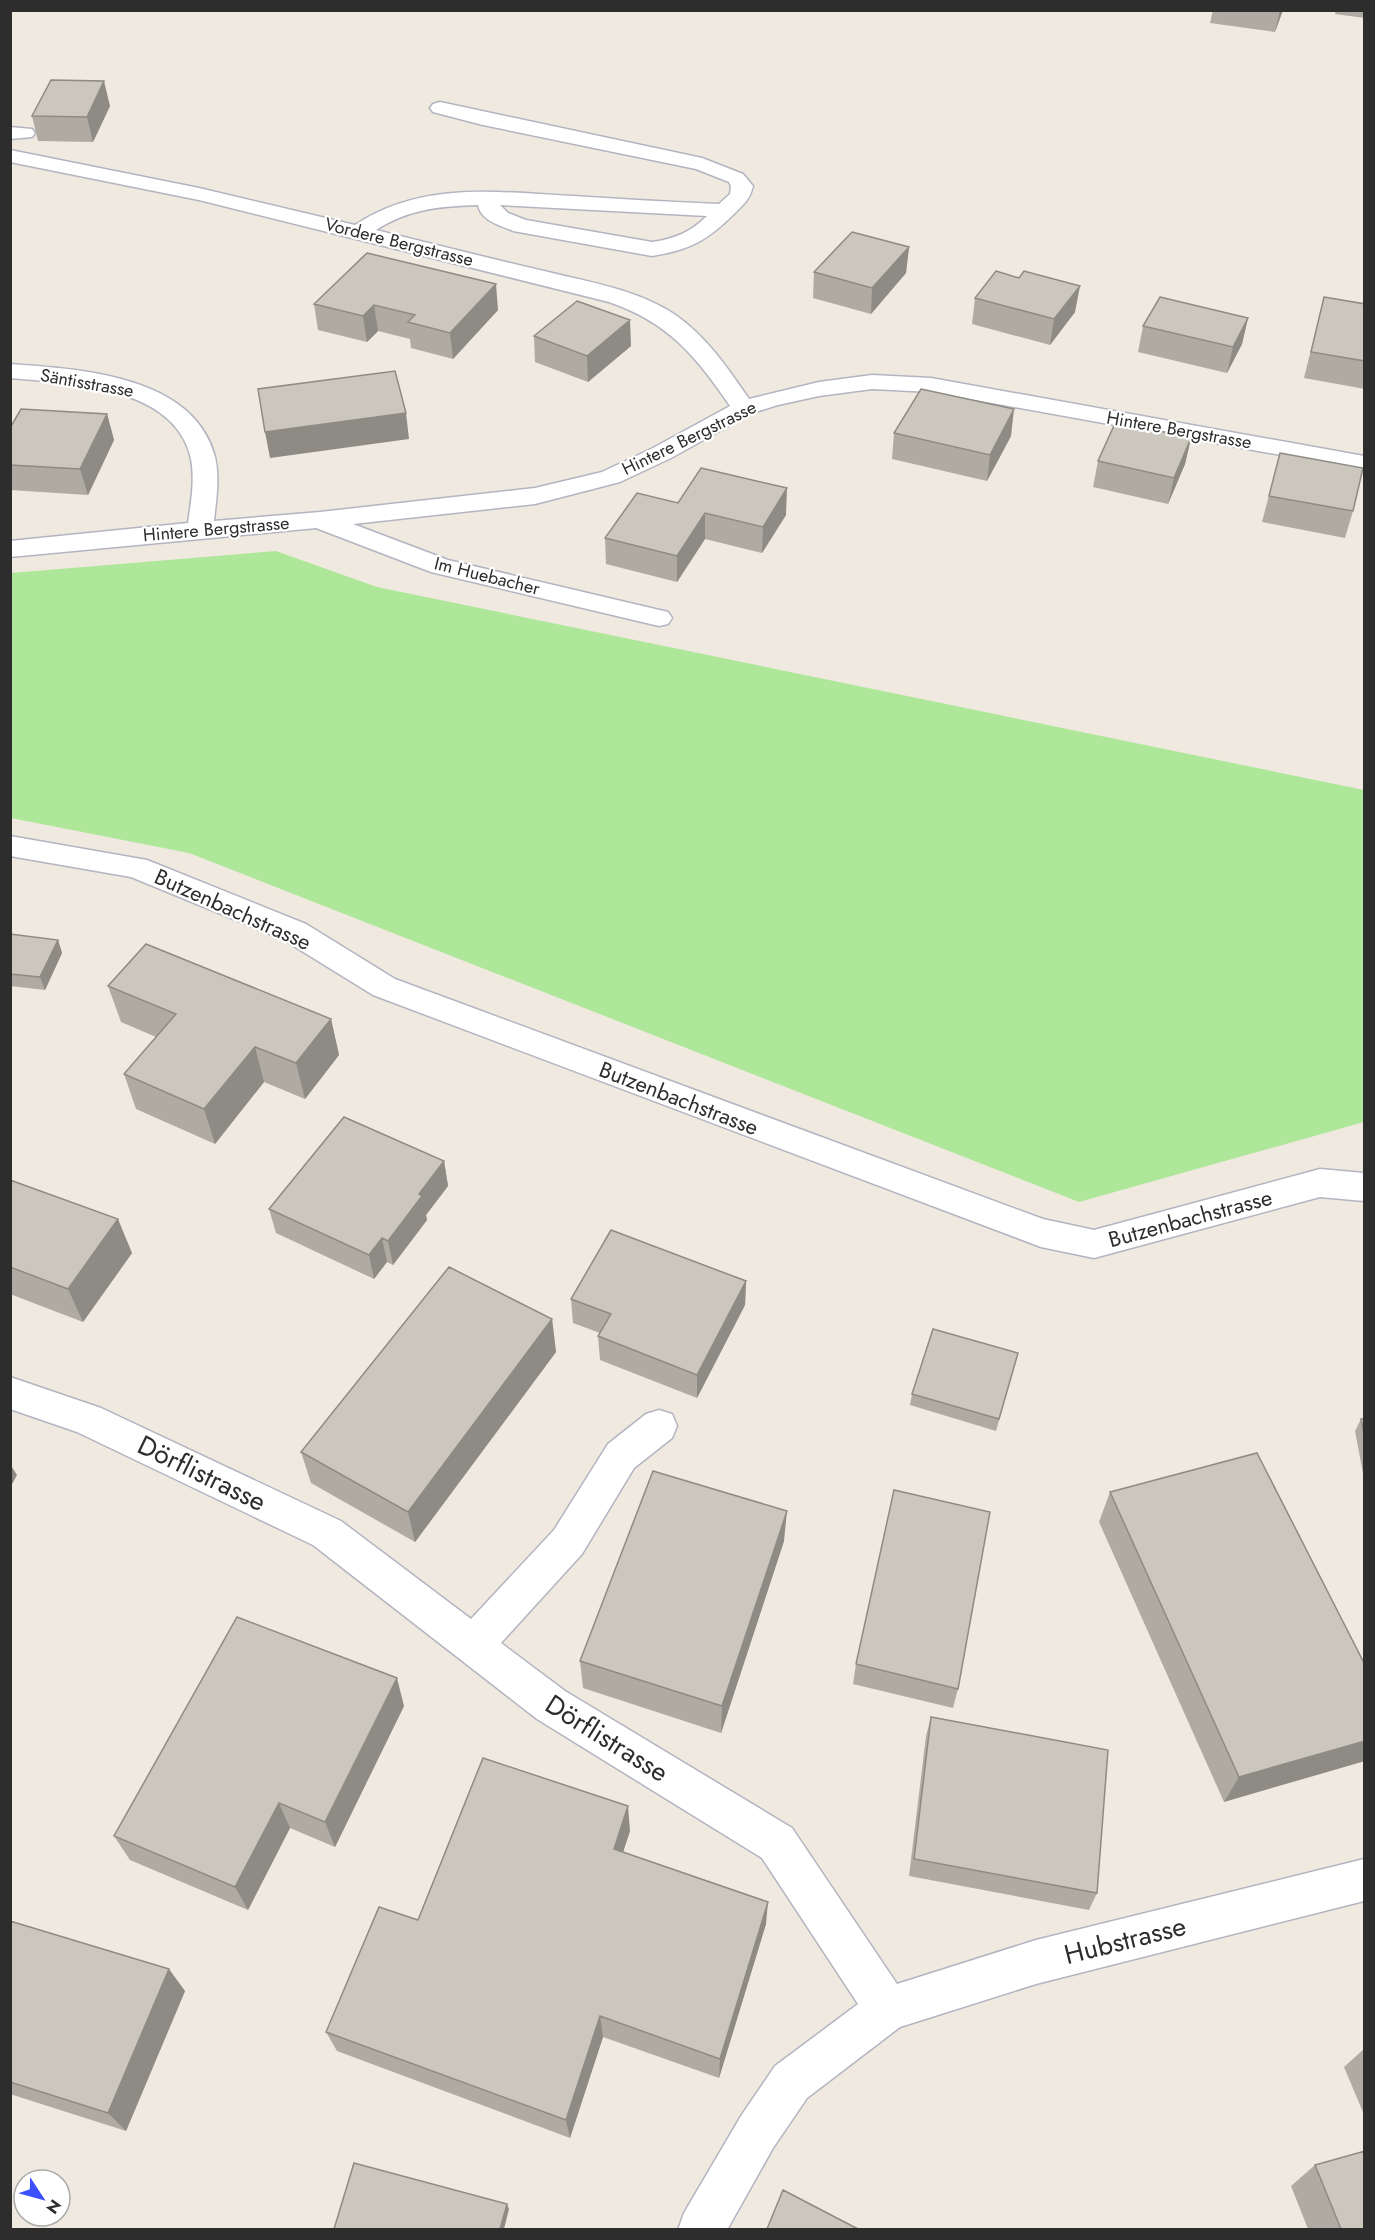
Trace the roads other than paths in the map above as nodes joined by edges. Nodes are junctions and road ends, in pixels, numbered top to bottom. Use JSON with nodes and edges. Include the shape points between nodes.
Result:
{"nodes":[{"id":1,"x":440,"y":108,"type":"dead end"},
{"id":2,"x":10,"y":156,"type":"edge"},
{"id":3,"x":488,"y":198,"type":"junction"},
{"id":4,"x":724,"y":211,"type":"junction"},
{"id":5,"x":359,"y":232,"type":"junction"},
{"id":6,"x":10,"y":371,"type":"edge"},
{"id":7,"x":744,"y":408,"type":"junction"},
{"id":8,"x":1365,"y":463,"type":"edge"},
{"id":9,"x":320,"y":520,"type":"junction"},
{"id":10,"x":200,"y":530,"type":"junction"},
{"id":11,"x":10,"y":549,"type":"edge"},
{"id":12,"x":659,"y":618,"type":"dead end"},
{"id":13,"x":10,"y":846,"type":"edge"},
{"id":14,"x":1365,"y":1187,"type":"edge"},
{"id":15,"x":10,"y":1393,"type":"edge"},
{"id":16,"x":659,"y":1426,"type":"dead end"},
{"id":17,"x":473,"y":1646,"type":"junction"},
{"id":18,"x":1365,"y":1880,"type":"edge"},
{"id":19,"x":888,"y":2009,"type":"junction"},
{"id":20,"x":701,"y":2229,"type":"edge"}],
"edges":[{"from":1,"to":4,"type":"street","via":[[722,171],[736,178],[741,186],[740,196]]},
{"from":2,"to":5,"type":"street","name":"Vordere Bergstrasse","via":[[199,194]]},
{"from":3,"to":4,"type":"street"},
{"from":3,"to":4,"type":"street","via":[[490,210],[521,226],[652,249],[693,240]]},
{"from":3,"to":5,"type":"street","via":[[411,205],[382,216]]},
{"from":5,"to":7,"type":"street","name":"Vordere Bergstrasse","via":[[636,303],[671,322],[697,345]]},
{"from":6,"to":10,"type":"street","name":"Säntisstrasse","via":[[68,375],[115,384],[147,394],[179,415],[200,448],[206,484]]},
{"from":7,"to":8,"type":"street","name":"Hintere Bergstrasse","via":[[819,389],[872,382],[931,385]]},
{"from":7,"to":9,"type":"street","name":"Hintere Bergstrasse","via":[[611,477],[535,496]]},
{"from":9,"to":10,"type":"street","name":"Hintere Bergstrasse"},
{"from":9,"to":12,"type":"street","name":"Im Huebacher","via":[[440,566]]},
{"from":10,"to":11,"type":"street","name":"Hintere Bergstrasse"},
{"from":13,"to":14,"type":"street","name":"Butzenbachstrasse","via":[[136,867],[295,932],[384,987],[1041,1233],[1094,1244],[1320,1183]]},
{"from":15,"to":17,"type":"street","name":"Dörflistrasse","via":[[88,1419],[327,1533]]},
{"from":16,"to":17,"type":"street","via":[[621,1456],[568,1542]]},
{"from":17,"to":19,"type":"street","name":"Dörflistrasse","via":[[550,1705],[777,1843]]},
{"from":18,"to":19,"type":"street","name":"Hubstrasse","via":[[1035,1962]]},
{"from":19,"to":20,"type":"street","via":[[791,2082]]}]}
